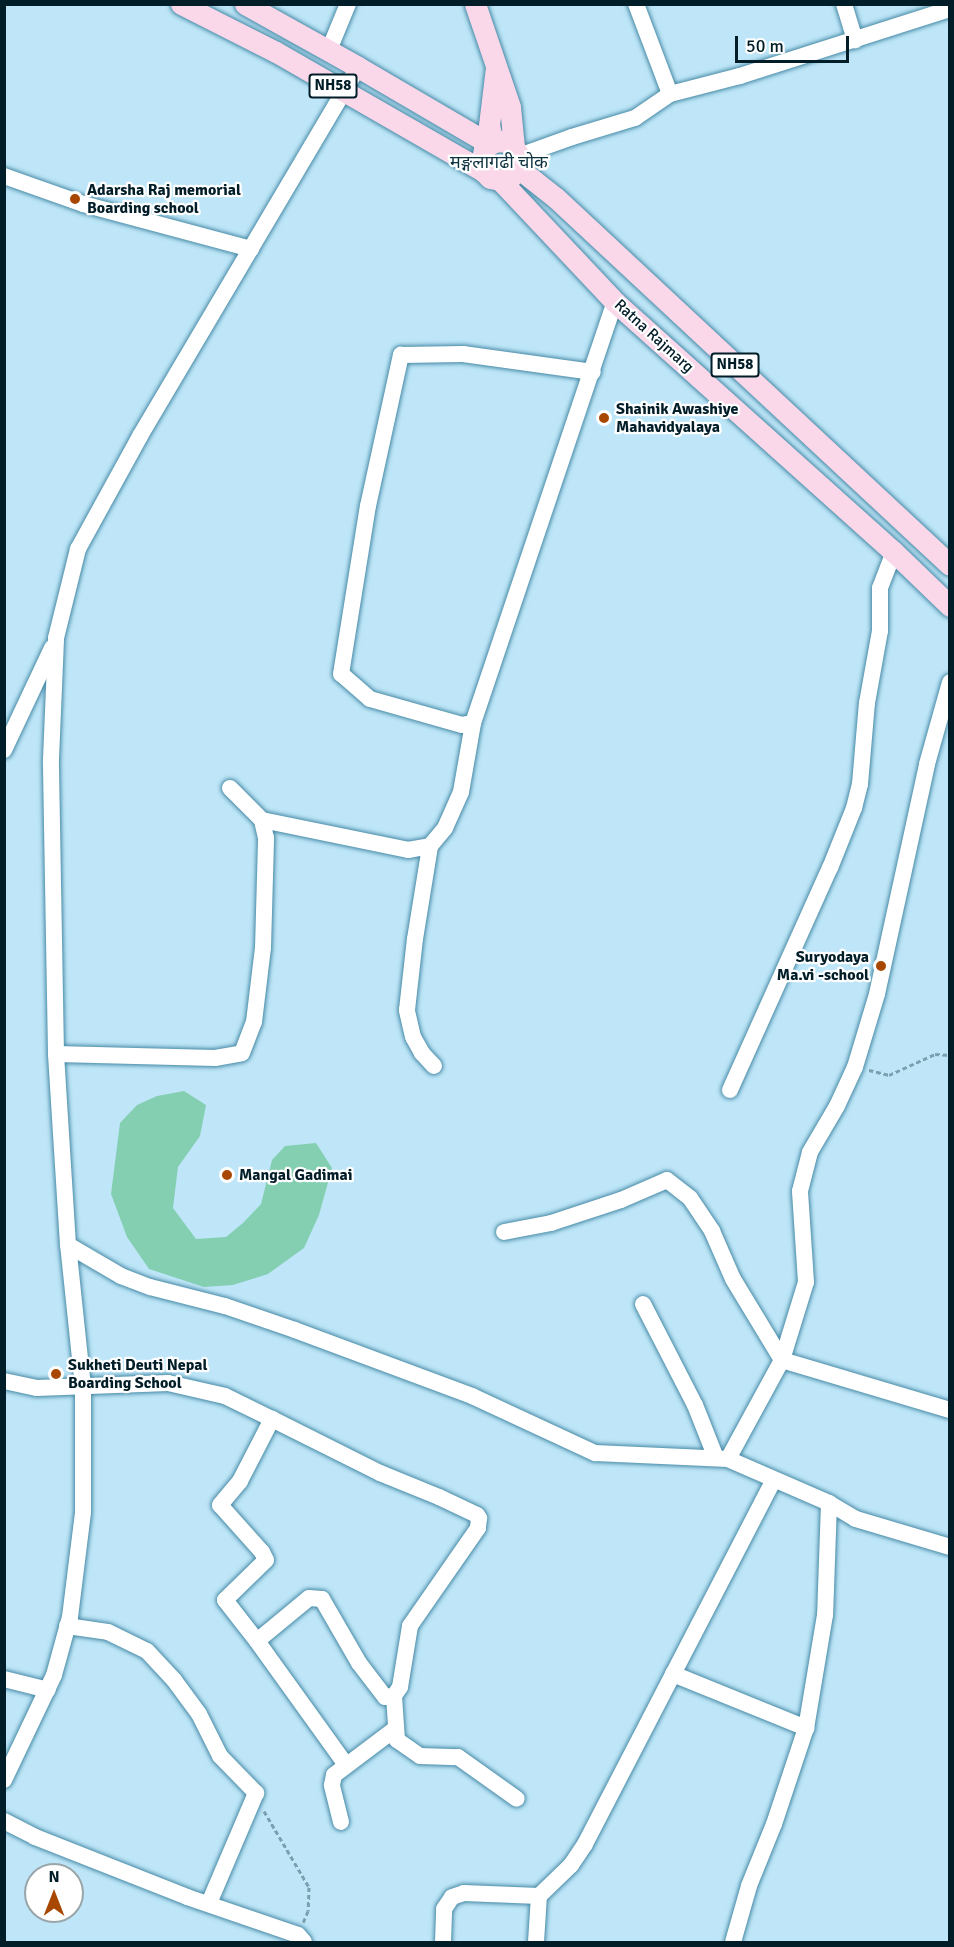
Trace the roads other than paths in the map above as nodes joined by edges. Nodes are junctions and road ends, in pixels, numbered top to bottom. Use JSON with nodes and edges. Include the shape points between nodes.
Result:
{"nodes":[{"id":1,"x":181,"y":4,"type":"edge"},
{"id":2,"x":244,"y":4,"type":"edge"},
{"id":3,"x":348,"y":4,"type":"edge"},
{"id":4,"x":476,"y":4,"type":"edge"},
{"id":5,"x":636,"y":4,"type":"edge"},
{"id":6,"x":844,"y":4,"type":"edge"},
{"id":7,"x":950,"y":9,"type":"edge"},
{"id":8,"x":855,"y":40,"type":"junction"},
{"id":9,"x":329,"y":51,"type":"junction"},
{"id":10,"x":358,"y":67,"type":"junction"},
{"id":11,"x":344,"y":92,"type":"junction"},
{"id":12,"x":670,"y":94,"type":"junction"},
{"id":13,"x":507,"y":151,"type":"junction"},
{"id":14,"x":4,"y":176,"type":"edge"},
{"id":15,"x":492,"y":176,"type":"junction"},
{"id":16,"x":251,"y":249,"type":"junction"},
{"id":17,"x":615,"y":302,"type":"junction"},
{"id":18,"x":593,"y":372,"type":"junction"},
{"id":19,"x":894,"y":552,"type":"junction"},
{"id":20,"x":950,"y":565,"type":"edge"},
{"id":21,"x":947,"y":599,"type":"edge"},
{"id":22,"x":56,"y":639,"type":"junction"},
{"id":23,"x":950,"y":682,"type":"edge"},
{"id":24,"x":473,"y":723,"type":"junction"},
{"id":25,"x":4,"y":750,"type":"edge"},
{"id":26,"x":230,"y":788,"type":"dead end"},
{"id":27,"x":262,"y":820,"type":"junction"},
{"id":28,"x":430,"y":846,"type":"junction"},
{"id":29,"x":56,"y":1054,"type":"junction"},
{"id":30,"x":434,"y":1066,"type":"dead end"},
{"id":31,"x":730,"y":1090,"type":"dead end"},
{"id":32,"x":504,"y":1232,"type":"dead end"},
{"id":33,"x":68,"y":1245,"type":"junction"},
{"id":34,"x":643,"y":1304,"type":"dead end"},
{"id":35,"x":782,"y":1360,"type":"junction"},
{"id":36,"x":4,"y":1381,"type":"edge"},
{"id":37,"x":83,"y":1388,"type":"junction"},
{"id":38,"x":950,"y":1410,"type":"edge"},
{"id":39,"x":272,"y":1419,"type":"junction"},
{"id":40,"x":722,"y":1459,"type":"junction"},
{"id":41,"x":774,"y":1480,"type":"junction"},
{"id":42,"x":829,"y":1503,"type":"junction"},
{"id":43,"x":950,"y":1547,"type":"edge"},
{"id":44,"x":67,"y":1626,"type":"junction"},
{"id":45,"x":257,"y":1641,"type":"junction"},
{"id":46,"x":674,"y":1674,"type":"junction"},
{"id":47,"x":4,"y":1679,"type":"edge"},
{"id":48,"x":48,"y":1690,"type":"junction"},
{"id":49,"x":394,"y":1696,"type":"junction"},
{"id":50,"x":806,"y":1728,"type":"junction"},
{"id":51,"x":395,"y":1729,"type":"junction"},
{"id":52,"x":346,"y":1765,"type":"junction"},
{"id":53,"x":4,"y":1780,"type":"edge"},
{"id":54,"x":517,"y":1799,"type":"dead end"},
{"id":55,"x":4,"y":1821,"type":"edge"},
{"id":56,"x":341,"y":1822,"type":"dead end"},
{"id":57,"x":538,"y":1896,"type":"junction"},
{"id":58,"x":209,"y":1903,"type":"junction"},
{"id":59,"x":301,"y":1939,"type":"edge"},
{"id":60,"x":442,"y":1942,"type":"edge"},
{"id":61,"x":536,"y":1942,"type":"edge"},
{"id":62,"x":733,"y":1942,"type":"edge"}],
"edges":[{"from":1,"to":11,"type":"main road","name":"Ratna Rajmarg","number":"NH58"},
{"from":2,"to":9,"type":"main road","name":"Ratna Rajmarg","number":"NH58"},
{"from":3,"to":9,"type":"street"},
{"from":4,"to":13,"type":"main road","via":[[496,64],[489,124]]},
{"from":5,"to":12,"type":"street"},
{"from":6,"to":8,"type":"street"},
{"from":7,"to":8,"type":"street"},
{"from":8,"to":12,"type":"street"},
{"from":9,"to":10,"type":"main road","name":"Ratna Rajmarg","number":"NH58"},
{"from":10,"to":11,"type":"street"},
{"from":10,"to":13,"type":"main road","name":"Ratna Rajmarg","number":"NH58"},
{"from":11,"to":15,"type":"main road","name":"Ratna Rajmarg","number":"NH58"},
{"from":11,"to":16,"type":"street"},
{"from":12,"to":13,"type":"street","via":[[635,118]]},
{"from":13,"to":15,"type":"main road","via":[[511,177]]},
{"from":13,"to":15,"type":"main road","via":[[481,156]]},
{"from":13,"to":20,"type":"main road","name":"Ratna Rajmarg","number":"NH58"},
{"from":14,"to":16,"type":"street","via":[[83,204]]},
{"from":15,"to":17,"type":"main road","name":"Ratna Rajmarg","number":"NH58"},
{"from":16,"to":22,"type":"street","via":[[78,549]]},
{"from":17,"to":18,"type":"street"},
{"from":17,"to":19,"type":"main road","name":"Ratna Rajmarg","number":"NH58"},
{"from":18,"to":24,"type":"street"},
{"from":18,"to":24,"type":"street","via":[[463,354],[401,355],[368,506],[341,674],[370,699],[462,725]]},
{"from":19,"to":21,"type":"main road","name":"Ratna Rajmarg","number":"NH58"},
{"from":19,"to":31,"type":"street","via":[[880,588],[880,631],[854,808],[831,868]]},
{"from":22,"to":25,"type":"street"},
{"from":22,"to":29,"type":"street","via":[[51,759]]},
{"from":23,"to":35,"type":"street","via":[[927,764],[877,994],[855,1066],[810,1152],[800,1191],[806,1282]]},
{"from":24,"to":28,"type":"street","via":[[461,792],[445,828]]},
{"from":26,"to":27,"type":"street"},
{"from":27,"to":28,"type":"street","via":[[408,850]]},
{"from":27,"to":29,"type":"street","via":[[266,838],[263,948],[254,1022],[242,1053],[215,1058]]},
{"from":28,"to":30,"type":"street","via":[[407,1010],[413,1037]]},
{"from":29,"to":33,"type":"street"},
{"from":32,"to":35,"type":"street","via":[[551,1223],[667,1180],[690,1198],[712,1230],[733,1279]]},
{"from":33,"to":37,"type":"street"},
{"from":33,"to":40,"type":"street","via":[[150,1287],[225,1306],[472,1396],[595,1453]]},
{"from":34,"to":40,"type":"street"},
{"from":35,"to":38,"type":"street"},
{"from":35,"to":40,"type":"street"},
{"from":36,"to":37,"type":"street","via":[[37,1388]]},
{"from":37,"to":39,"type":"street","via":[[168,1383],[225,1396]]},
{"from":37,"to":44,"type":"street","via":[[83,1512]]},
{"from":39,"to":45,"type":"street","via":[[240,1481],[220,1505],[266,1557],[225,1600]]},
{"from":39,"to":49,"type":"street","via":[[479,1518],[478,1528],[410,1626],[400,1687]]},
{"from":40,"to":41,"type":"street"},
{"from":41,"to":42,"type":"street"},
{"from":41,"to":46,"type":"street"},
{"from":42,"to":43,"type":"street","via":[[856,1519]]},
{"from":42,"to":50,"type":"street","via":[[825,1615]]},
{"from":44,"to":48,"type":"street"},
{"from":44,"to":58,"type":"street","via":[[108,1632],[147,1652],[199,1714],[220,1756],[256,1793]]},
{"from":45,"to":49,"type":"street","via":[[309,1598],[322,1599],[359,1663],[385,1697]]},
{"from":45,"to":52,"type":"street"},
{"from":46,"to":50,"type":"street"},
{"from":46,"to":57,"type":"street","via":[[585,1844],[571,1865]]},
{"from":47,"to":48,"type":"street"},
{"from":48,"to":53,"type":"street"},
{"from":49,"to":51,"type":"street"},
{"from":50,"to":62,"type":"street"},
{"from":51,"to":52,"type":"street"},
{"from":51,"to":54,"type":"street","via":[[397,1740],[420,1756],[458,1757]]},
{"from":52,"to":56,"type":"street","via":[[334,1774],[332,1785]]},
{"from":55,"to":58,"type":"street","via":[[35,1838]]},
{"from":57,"to":60,"type":"street","via":[[464,1893],[452,1897],[444,1910]]},
{"from":57,"to":61,"type":"street"},
{"from":58,"to":59,"type":"street"}]}
